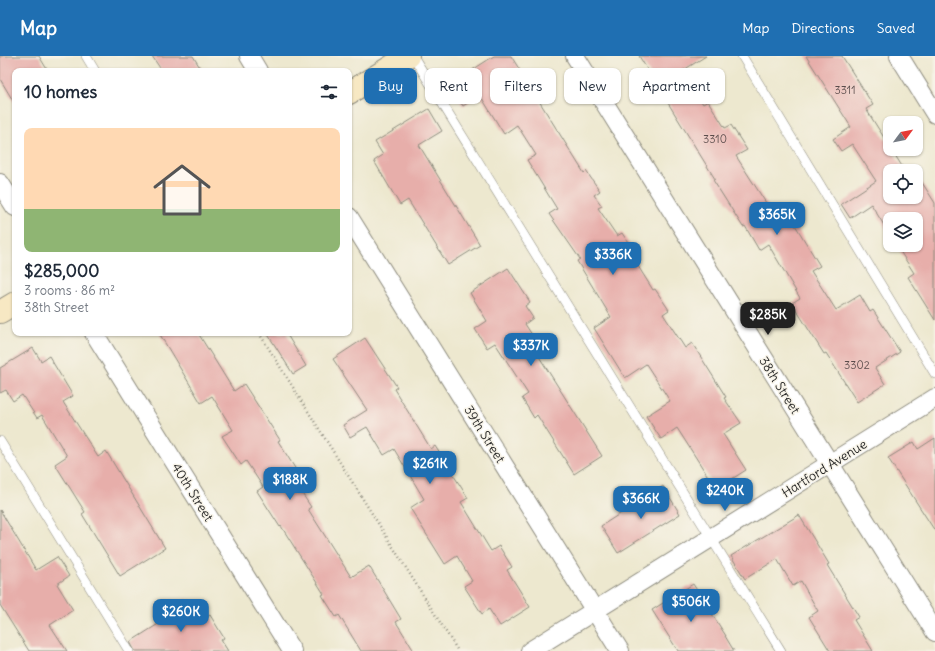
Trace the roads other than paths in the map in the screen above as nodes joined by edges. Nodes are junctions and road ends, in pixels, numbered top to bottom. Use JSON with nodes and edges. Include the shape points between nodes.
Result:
{"nodes":[{"id":1,"x":86,"y":56,"type":"edge"},
{"id":2,"x":249,"y":56,"type":"edge"},
{"id":3,"x":408,"y":56,"type":"edge"},
{"id":4,"x":413,"y":56,"type":"edge"},
{"id":5,"x":575,"y":56,"type":"edge"},
{"id":6,"x":742,"y":56,"type":"edge"},
{"id":7,"x":899,"y":56,"type":"edge"},
{"id":8,"x":93,"y":68,"type":"edge"},
{"id":9,"x":256,"y":68,"type":"edge"},
{"id":10,"x":352,"y":91,"type":"edge"},
{"id":11,"x":935,"y":114,"type":"edge"},
{"id":12,"x":0,"y":183,"type":"edge"},
{"id":13,"x":12,"y":202,"type":"edge"},
{"id":14,"x":352,"y":222,"type":"edge"},
{"id":15,"x":12,"y":305,"type":"edge"},
{"id":16,"x":0,"y":312,"type":"edge"},
{"id":17,"x":96,"y":336,"type":"edge"},
{"id":18,"x":935,"y":374,"type":"edge"},
{"id":19,"x":935,"y":398,"type":"edge"},
{"id":20,"x":0,"y":441,"type":"edge"},
{"id":21,"x":830,"y":464,"type":"junction"},
{"id":22,"x":710,"y":539,"type":"junction"},
{"id":23,"x":595,"y":611,"type":"junction"},
{"id":24,"x":935,"y":632,"type":"edge"},
{"id":25,"x":129,"y":651,"type":"edge"},
{"id":26,"x":292,"y":651,"type":"edge"},
{"id":27,"x":530,"y":651,"type":"edge"},
{"id":28,"x":620,"y":651,"type":"edge"},
{"id":29,"x":780,"y":651,"type":"edge"}],
"edges":[{"from":1,"to":8,"type":"lane"},
{"from":2,"to":9,"type":"street"},
{"from":3,"to":10,"type":"main road"},
{"from":4,"to":22,"type":"lane"},
{"from":5,"to":21,"type":"street","name":"38th Street"},
{"from":6,"to":18,"type":"lane"},
{"from":7,"to":11,"type":"street"},
{"from":12,"to":13,"type":"street"},
{"from":14,"to":23,"type":"street","name":"39th Street"},
{"from":15,"to":16,"type":"main road"},
{"from":17,"to":26,"type":"street","name":"40th Street"},
{"from":19,"to":21,"type":"street","name":"Hartford Avenue"},
{"from":20,"to":25,"type":"lane"},
{"from":21,"to":22,"type":"street","name":"Hartford Avenue"},
{"from":21,"to":24,"type":"street","name":"38th Street"},
{"from":22,"to":23,"type":"street","name":"Hartford Avenue"},
{"from":22,"to":29,"type":"lane"},
{"from":23,"to":27,"type":"street","name":"Hartford Avenue"},
{"from":23,"to":28,"type":"street","name":"39th Street"}]}
